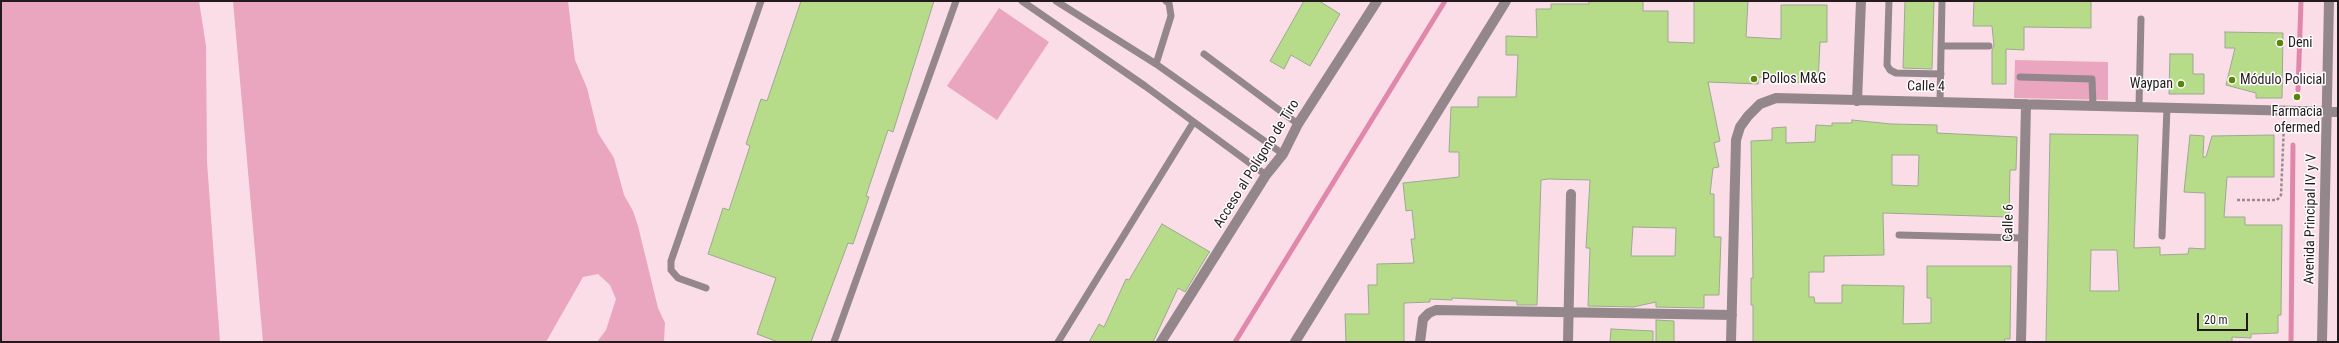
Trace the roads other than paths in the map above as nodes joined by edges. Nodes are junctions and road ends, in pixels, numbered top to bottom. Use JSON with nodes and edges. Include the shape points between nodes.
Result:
{"nodes":[{"id":1,"x":761,"y":1,"type":"edge"},
{"id":2,"x":956,"y":1,"type":"edge"},
{"id":3,"x":1022,"y":1,"type":"edge"},
{"id":4,"x":1056,"y":1,"type":"edge"},
{"id":5,"x":1166,"y":1,"type":"edge"},
{"id":6,"x":1377,"y":1,"type":"edge"},
{"id":7,"x":1506,"y":1,"type":"edge"},
{"id":8,"x":1861,"y":1,"type":"edge"},
{"id":9,"x":1889,"y":1,"type":"edge"},
{"id":10,"x":1942,"y":1,"type":"edge"},
{"id":11,"x":2329,"y":1,"type":"edge"},
{"id":12,"x":2141,"y":19,"type":"dead end"},
{"id":13,"x":1941,"y":46,"type":"junction"},
{"id":14,"x":1989,"y":46,"type":"dead end"},
{"id":15,"x":1204,"y":54,"type":"dead end"},
{"id":16,"x":1156,"y":64,"type":"junction"},
{"id":17,"x":1941,"y":74,"type":"junction"},
{"id":18,"x":2020,"y":77,"type":"dead end"},
{"id":19,"x":1857,"y":101,"type":"junction"},
{"id":20,"x":1940,"y":102,"type":"junction"},
{"id":21,"x":2026,"y":104,"type":"junction"},
{"id":22,"x":2093,"y":105,"type":"junction"},
{"id":23,"x":2139,"y":106,"type":"junction"},
{"id":24,"x":2167,"y":107,"type":"junction"},
{"id":25,"x":2327,"y":111,"type":"junction"},
{"id":26,"x":2338,"y":112,"type":"edge"},
{"id":27,"x":1193,"y":123,"type":"junction"},
{"id":28,"x":1298,"y":124,"type":"junction"},
{"id":29,"x":1283,"y":154,"type":"junction"},
{"id":30,"x":1266,"y":175,"type":"junction"},
{"id":31,"x":1571,"y":194,"type":"dead end"},
{"id":32,"x":1899,"y":235,"type":"dead end"},
{"id":33,"x":2162,"y":236,"type":"dead end"},
{"id":34,"x":2023,"y":238,"type":"junction"},
{"id":35,"x":706,"y":288,"type":"dead end"},
{"id":36,"x":1568,"y":312,"type":"junction"},
{"id":37,"x":1732,"y":315,"type":"junction"},
{"id":38,"x":834,"y":342,"type":"edge"},
{"id":39,"x":1058,"y":342,"type":"edge"},
{"id":40,"x":1161,"y":342,"type":"edge"},
{"id":41,"x":1295,"y":342,"type":"edge"},
{"id":42,"x":1420,"y":342,"type":"edge"},
{"id":43,"x":1568,"y":342,"type":"edge"},
{"id":44,"x":1731,"y":342,"type":"edge"},
{"id":45,"x":2021,"y":342,"type":"edge"},
{"id":46,"x":2322,"y":342,"type":"edge"}],
"edges":[{"from":1,"to":35,"type":"lane","via":[[671,261],[671,270],[678,278]]},
{"from":2,"to":38,"type":"lane"},
{"from":3,"to":27,"type":"lane","via":[[1145,86]]},
{"from":4,"to":16,"type":"lane"},
{"from":5,"to":16,"type":"lane","via":[[1169,3],[1171,16]]},
{"from":6,"to":28,"type":"street","name":"Acceso al Polígono de Tiro"},
{"from":7,"to":41,"type":"street"},
{"from":8,"to":19,"type":"street"},
{"from":9,"to":17,"type":"lane","via":[[1887,64],[1890,70],[1896,73]]},
{"from":10,"to":13,"type":"lane"},
{"from":11,"to":25,"type":"street","name":"Avenida Principal IV y V"},
{"from":12,"to":23,"type":"lane"},
{"from":13,"to":14,"type":"lane"},
{"from":13,"to":17,"type":"lane"},
{"from":15,"to":28,"type":"lane"},
{"from":16,"to":29,"type":"lane"},
{"from":17,"to":20,"type":"lane"},
{"from":18,"to":22,"type":"lane","via":[[2092,79]]},
{"from":19,"to":20,"type":"street","name":"Calle 4"},
{"from":19,"to":37,"type":"street","name":"Calle 4","via":[[1776,98],[1760,104],[1740,127],[1736,140]]},
{"from":20,"to":21,"type":"street","name":"Calle 4"},
{"from":21,"to":22,"type":"street","name":"Calle 4"},
{"from":21,"to":34,"type":"street","name":"Calle 6"},
{"from":22,"to":23,"type":"street","name":"Calle 4"},
{"from":23,"to":24,"type":"street","name":"Calle 4"},
{"from":24,"to":25,"type":"street","name":"Calle 4"},
{"from":24,"to":33,"type":"lane"},
{"from":25,"to":26,"type":"street","name":"Calle 4"},
{"from":25,"to":46,"type":"street","name":"Avenida Principal IV y V"},
{"from":27,"to":30,"type":"lane"},
{"from":27,"to":39,"type":"lane"},
{"from":28,"to":29,"type":"street","name":"Acceso al Polígono de Tiro"},
{"from":29,"to":30,"type":"street","name":"Acceso al Polígono de Tiro"},
{"from":30,"to":40,"type":"street","name":"Acceso al Polígono de Tiro"},
{"from":31,"to":36,"type":"street"},
{"from":32,"to":34,"type":"lane"},
{"from":34,"to":45,"type":"street","name":"Calle 6"},
{"from":36,"to":37,"type":"street"},
{"from":36,"to":42,"type":"street","via":[[1436,310],[1423,319]]},
{"from":36,"to":43,"type":"street"},
{"from":37,"to":44,"type":"street","name":"Calle 4"}]}
